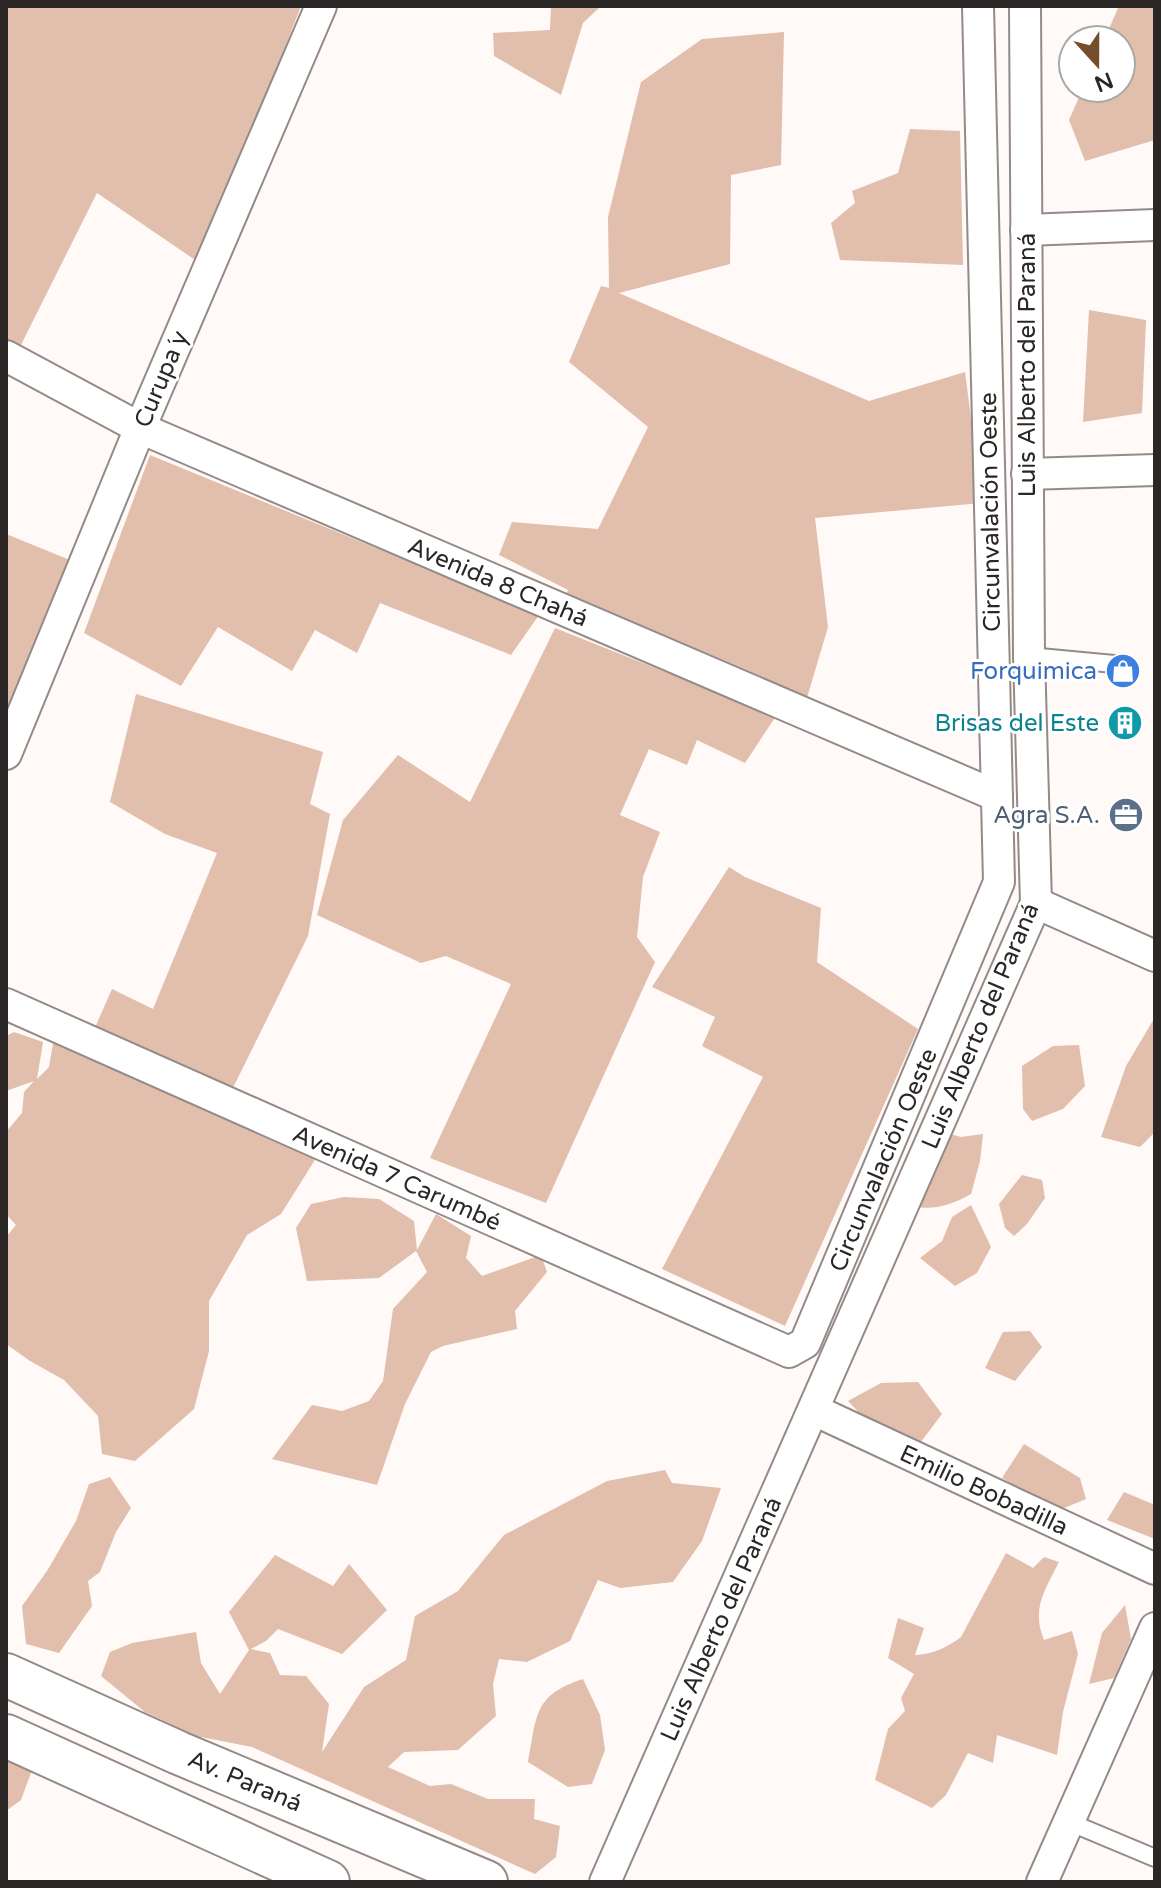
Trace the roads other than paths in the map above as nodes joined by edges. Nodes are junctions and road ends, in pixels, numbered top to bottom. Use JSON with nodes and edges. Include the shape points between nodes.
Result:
{"nodes":[{"id":1,"x":321,"y":6,"type":"edge"},
{"id":2,"x":978,"y":6,"type":"edge"},
{"id":3,"x":1025,"y":6,"type":"edge"},
{"id":4,"x":1155,"y":225,"type":"edge"},
{"id":5,"x":1026,"y":230,"type":"junction"},
{"id":6,"x":6,"y":356,"type":"edge"},
{"id":7,"x":140,"y":428,"type":"junction"},
{"id":8,"x":1155,"y":470,"type":"edge"},
{"id":9,"x":1027,"y":474,"type":"junction"},
{"id":10,"x":1029,"y":656,"type":"junction"},
{"id":11,"x":1114,"y":664,"type":"dead end"},
{"id":12,"x":6,"y":754,"type":"edge"},
{"id":13,"x":997,"y":796,"type":"junction"},
{"id":14,"x":1036,"y":903,"type":"junction"},
{"id":15,"x":1155,"y":956,"type":"edge"},
{"id":16,"x":6,"y":1004,"type":"edge"},
{"id":17,"x":789,"y":1352,"type":"joint"},
{"id":18,"x":814,"y":1410,"type":"junction"},
{"id":19,"x":1155,"y":1569,"type":"edge"},
{"id":20,"x":1155,"y":1628,"type":"edge"},
{"id":21,"x":6,"y":1675,"type":"edge"},
{"id":22,"x":6,"y":1736,"type":"edge"},
{"id":23,"x":1069,"y":1822,"type":"junction"},
{"id":24,"x":1155,"y":1858,"type":"edge"},
{"id":25,"x":328,"y":1882,"type":"edge"},
{"id":26,"x":486,"y":1882,"type":"edge"},
{"id":27,"x":605,"y":1882,"type":"edge"},
{"id":28,"x":1042,"y":1882,"type":"edge"}],
"edges":[{"from":1,"to":7,"type":"street","name":"Curupa´y"},
{"from":2,"to":13,"type":"street","name":"Circunvalación Oeste"},
{"from":3,"to":5,"type":"street","name":"Luis Alberto del Paraná"},
{"from":4,"to":5,"type":"street"},
{"from":5,"to":9,"type":"street","name":"Luis Alberto del Paraná"},
{"from":6,"to":7,"type":"street","name":"Avenida 8 Chahá"},
{"from":7,"to":12,"type":"street","name":"Curupa´y"},
{"from":7,"to":13,"type":"street","name":"Avenida 8 Chahá"},
{"from":8,"to":9,"type":"street"},
{"from":9,"to":10,"type":"street","name":"Luis Alberto del Paraná"},
{"from":10,"to":11,"type":"lane"},
{"from":10,"to":14,"type":"street","name":"Luis Alberto del Paraná"},
{"from":13,"to":17,"type":"street","name":"Circunvalación Oeste","via":[[999,882],[805,1343]]},
{"from":14,"to":15,"type":"street"},
{"from":14,"to":18,"type":"street","name":"Luis Alberto del Paraná"},
{"from":16,"to":17,"type":"street","name":"Avenida 7 Carumbé"},
{"from":18,"to":19,"type":"street","name":"Emilio Bobadilla"},
{"from":18,"to":27,"type":"street","name":"Luis Alberto del Paraná"},
{"from":20,"to":23,"type":"street"},
{"from":21,"to":26,"type":"street","name":"Av. Paraná"},
{"from":22,"to":25,"type":"street"},
{"from":23,"to":24,"type":"lane"},
{"from":23,"to":28,"type":"street"}]}
